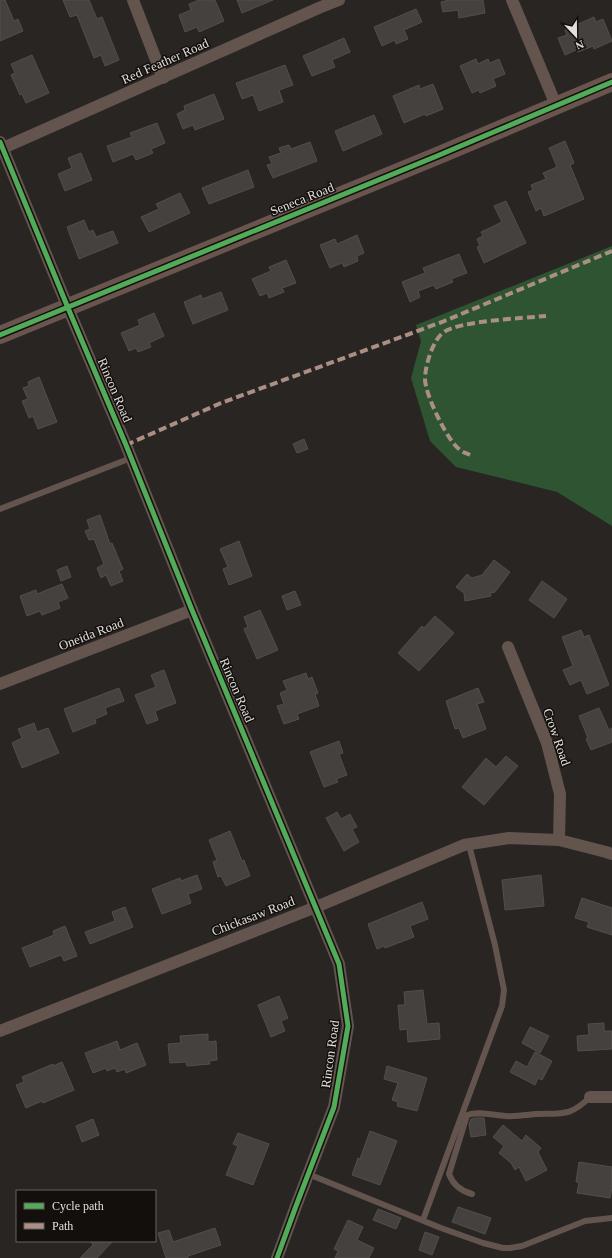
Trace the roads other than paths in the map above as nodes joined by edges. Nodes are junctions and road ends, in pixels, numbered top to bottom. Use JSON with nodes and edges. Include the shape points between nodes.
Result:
{"nodes":[{"id":1,"x":133,"y":0,"type":"edge"},
{"id":2,"x":339,"y":0,"type":"edge"},
{"id":3,"x":512,"y":0,"type":"edge"},
{"id":4,"x":319,"y":4,"type":"edge"},
{"id":5,"x":163,"y":78,"type":"junction"},
{"id":6,"x":612,"y":82,"type":"edge"},
{"id":7,"x":556,"y":105,"type":"junction"},
{"id":8,"x":1,"y":145,"type":"edge"},
{"id":9,"x":68,"y":308,"type":"junction"},
{"id":10,"x":0,"y":335,"type":"edge"},
{"id":11,"x":131,"y":458,"type":"junction"},
{"id":12,"x":0,"y":509,"type":"edge"},
{"id":13,"x":192,"y":610,"type":"junction"},
{"id":14,"x":508,"y":647,"type":"dead end"},
{"id":15,"x":0,"y":684,"type":"edge"},
{"id":16,"x":559,"y":840,"type":"junction"},
{"id":17,"x":469,"y":845,"type":"junction"},
{"id":18,"x":612,"y":854,"type":"edge"},
{"id":19,"x":316,"y":907,"type":"junction"},
{"id":20,"x":0,"y":1031,"type":"edge"},
{"id":21,"x":590,"y":1097,"type":"joint"},
{"id":22,"x":612,"y":1097,"type":"edge"},
{"id":23,"x":308,"y":1174,"type":"junction"},
{"id":24,"x":472,"y":1194,"type":"dead end"},
{"id":25,"x":612,"y":1218,"type":"edge"},
{"id":26,"x":423,"y":1220,"type":"junction"},
{"id":27,"x":277,"y":1258,"type":"edge"}],
"edges":[{"from":1,"to":5,"type":"street"},
{"from":2,"to":4,"type":"street","name":"Red Feather Road"},
{"from":3,"to":7,"type":"street"},
{"from":4,"to":5,"type":"street","name":"Red Feather Road"},
{"from":5,"to":8,"type":"street","name":"Red Feather Road"},
{"from":6,"to":7,"type":"street","name":"Seneca Road"},
{"from":7,"to":9,"type":"street","name":"Seneca Road"},
{"from":8,"to":9,"type":"street","name":"Rincon Road"},
{"from":9,"to":10,"type":"street","name":"Seneca Road"},
{"from":9,"to":11,"type":"street","name":"Rincon Road"},
{"from":11,"to":12,"type":"lane"},
{"from":11,"to":13,"type":"street","name":"Rincon Road"},
{"from":13,"to":15,"type":"street","name":"Oneida Road"},
{"from":13,"to":19,"type":"street","name":"Rincon Road"},
{"from":14,"to":16,"type":"street","name":"Crow Road","via":[[547,743],[560,794]]},
{"from":16,"to":17,"type":"street","name":"Chickasaw Road","via":[[509,838]]},
{"from":16,"to":18,"type":"street","name":"Chickasaw Road"},
{"from":17,"to":19,"type":"street","name":"Chickasaw Road"},
{"from":17,"to":26,"type":"lane","via":[[495,945],[504,997]]},
{"from":19,"to":20,"type":"street","name":"Chickasaw Road"},
{"from":19,"to":23,"type":"street","name":"Rincon Road","via":[[339,964],[348,1026],[334,1107]]},
{"from":21,"to":22,"type":"street"},
{"from":21,"to":24,"type":"lane","via":[[578,1109],[560,1114],[509,1116],[479,1113],[467,1116],[449,1174],[457,1187]]},
{"from":23,"to":26,"type":"lane"},
{"from":23,"to":27,"type":"street","name":"Rincon Road"},
{"from":25,"to":26,"type":"lane","via":[[585,1221],[522,1246],[510,1248],[483,1243]]}]}
